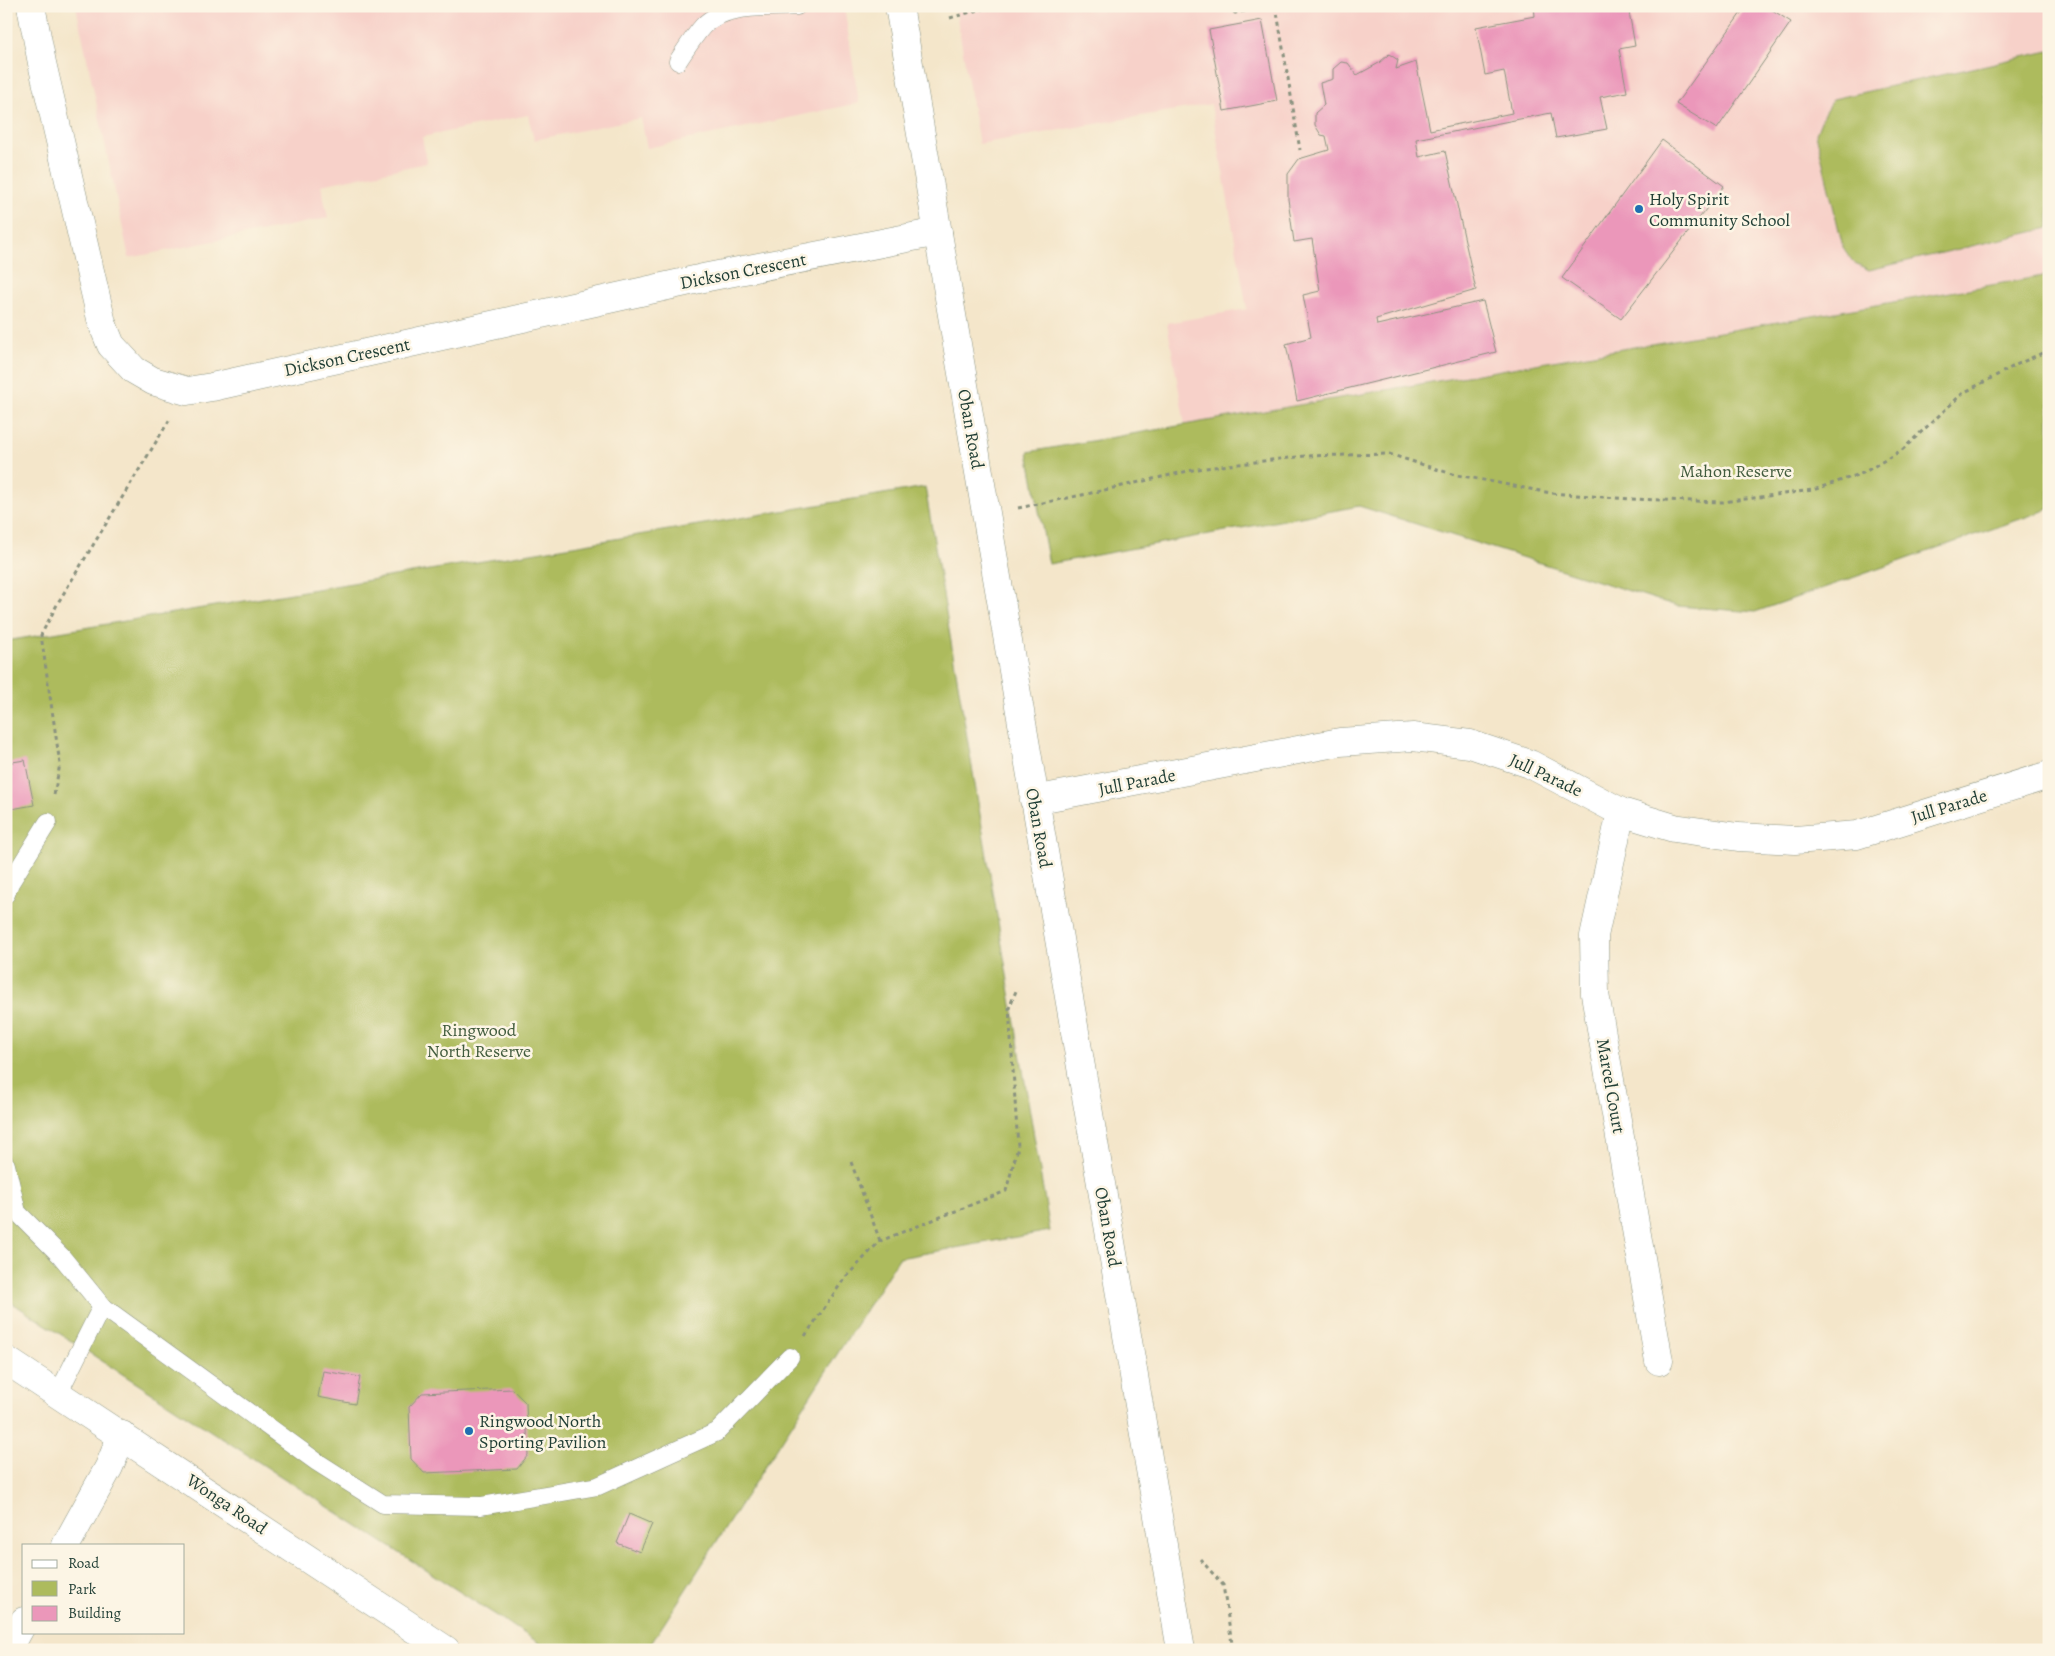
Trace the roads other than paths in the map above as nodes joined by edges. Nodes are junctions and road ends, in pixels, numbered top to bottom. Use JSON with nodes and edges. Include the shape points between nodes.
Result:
{"nodes":[{"id":1,"x":31,"y":6,"type":"edge"},
{"id":2,"x":797,"y":6,"type":"edge"},
{"id":3,"x":899,"y":6,"type":"edge"},
{"id":4,"x":678,"y":61,"type":"dead end"},
{"id":5,"x":938,"y":232,"type":"junction"},
{"id":6,"x":2048,"y":778,"type":"edge"},
{"id":7,"x":1034,"y":800,"type":"junction"},
{"id":8,"x":1621,"y":812,"type":"junction"},
{"id":9,"x":48,"y":822,"type":"road end"},
{"id":10,"x":6,"y":894,"type":"edge"},
{"id":11,"x":6,"y":1165,"type":"edge"},
{"id":12,"x":102,"y":1306,"type":"junction"},
{"id":13,"x":790,"y":1357,"type":"road end"},
{"id":14,"x":6,"y":1360,"type":"edge"},
{"id":15,"x":1659,"y":1361,"type":"dead end"},
{"id":16,"x":58,"y":1394,"type":"junction"},
{"id":17,"x":122,"y":1435,"type":"junction"},
{"id":18,"x":67,"y":1544,"type":"edge"},
{"id":19,"x":22,"y":1625,"type":"edge"},
{"id":20,"x":8,"y":1650,"type":"edge"},
{"id":21,"x":446,"y":1650,"type":"edge"},
{"id":22,"x":1181,"y":1650,"type":"edge"}],
"edges":[{"from":1,"to":5,"type":"street","name":"Dickson Crescent","via":[[102,323],[111,345],[134,370],[153,382],[187,391],[708,277]]},
{"from":2,"to":4,"type":"lane","via":[[720,14],[704,25]]},
{"from":3,"to":5,"type":"street","name":"Oban Road"},
{"from":5,"to":7,"type":"street","name":"Oban Road"},
{"from":6,"to":8,"type":"street","name":"Jull Parade","via":[[1848,836],[1795,840],[1738,837],[1674,828]]},
{"from":7,"to":8,"type":"street","name":"Jull Parade","via":[[1340,742],[1413,736],[1470,744],[1530,764]]},
{"from":7,"to":22,"type":"street","name":"Oban Road"},
{"from":8,"to":15,"type":"street","name":"Marcel Court","via":[[1594,936],[1595,994]]},
{"from":9,"to":10,"type":"lane"},
{"from":11,"to":12,"type":"lane","via":[[17,1212],[61,1256]]},
{"from":12,"to":13,"type":"lane","via":[[317,1462],[383,1504],[481,1506],[598,1486],[717,1432]]},
{"from":12,"to":16,"type":"lane"},
{"from":14,"to":16,"type":"street","name":"Wonga Road"},
{"from":16,"to":17,"type":"street","name":"Wonga Road"},
{"from":17,"to":18,"type":"street","via":[[109,1467]]},
{"from":17,"to":21,"type":"street","name":"Wonga Road"},
{"from":19,"to":20,"type":"street"}]}
